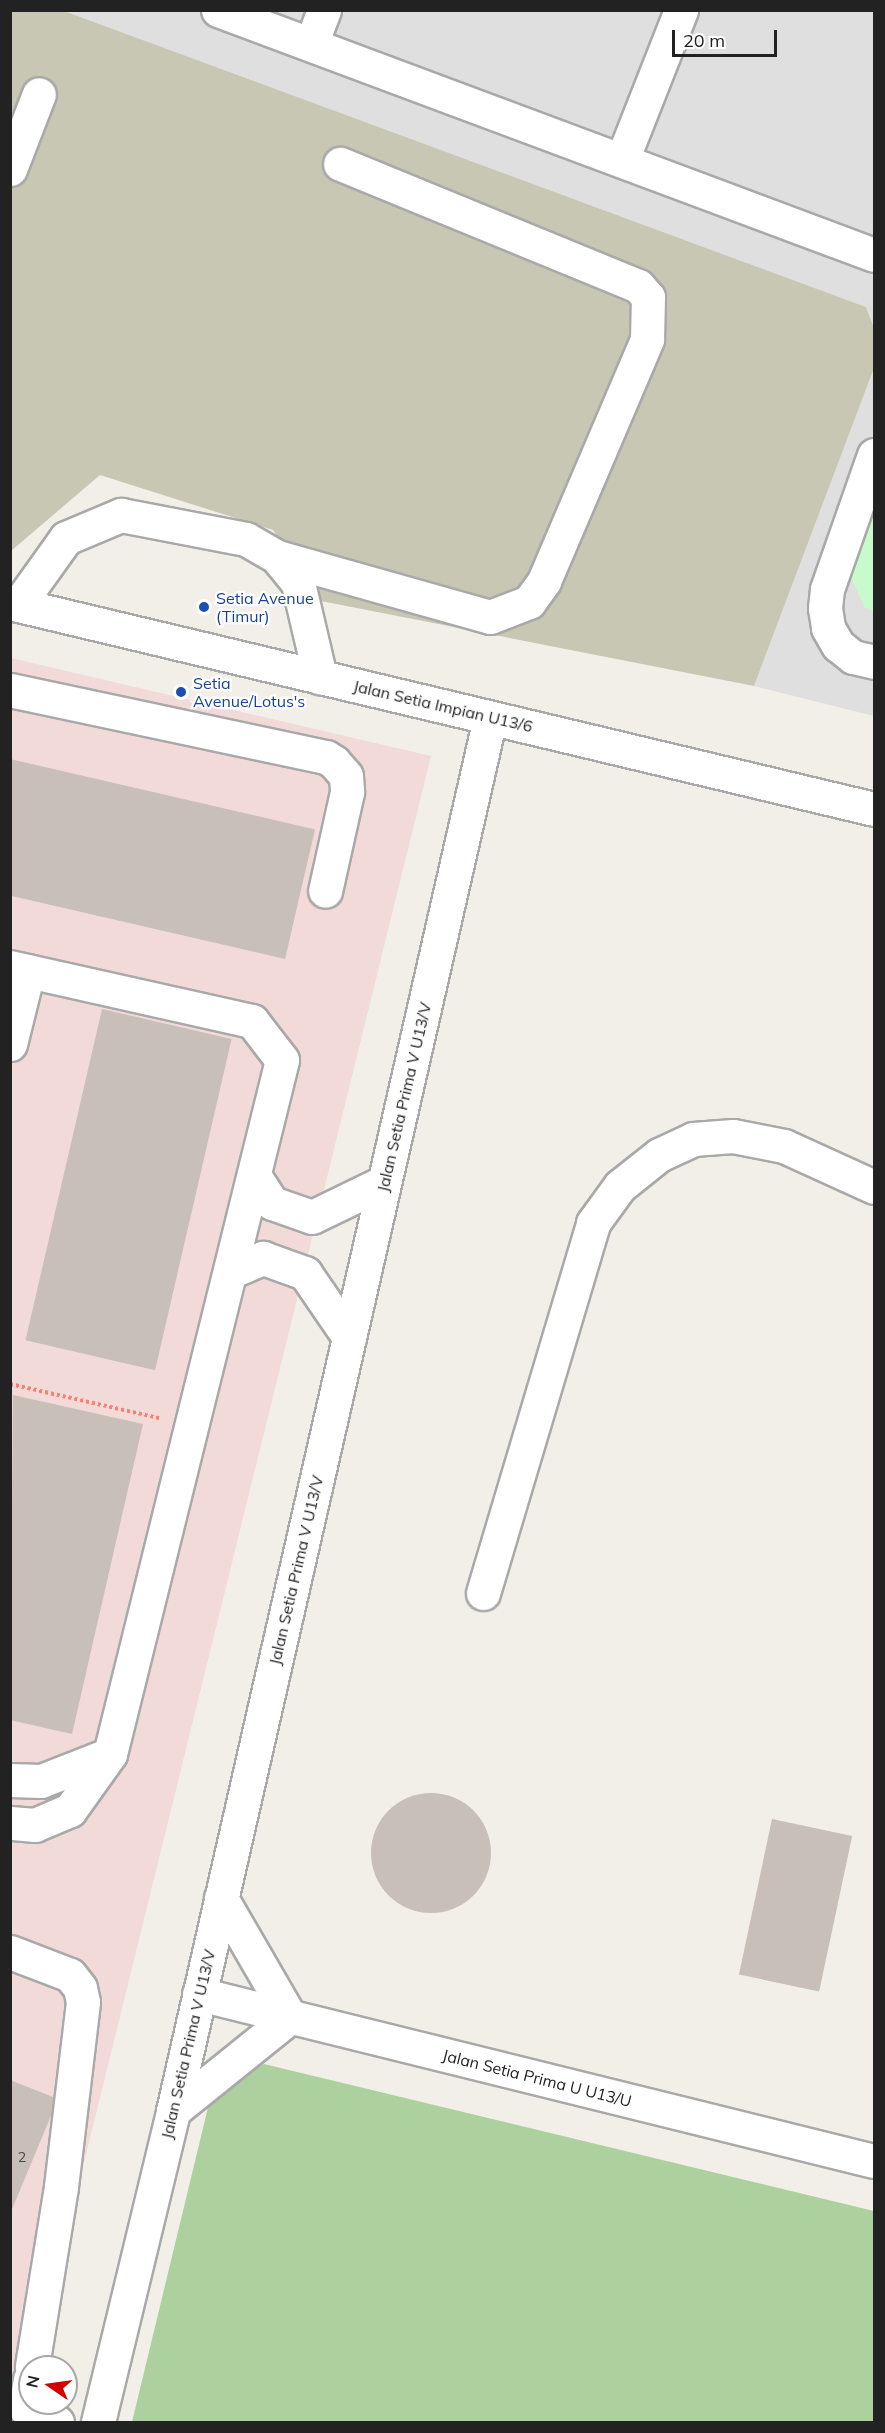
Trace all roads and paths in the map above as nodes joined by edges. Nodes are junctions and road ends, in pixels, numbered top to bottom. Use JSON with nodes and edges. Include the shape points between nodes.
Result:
{"nodes":[{"id":1,"x":218,"y":10,"type":"edge"},
{"id":2,"x":324,"y":10,"type":"edge"},
{"id":3,"x":681,"y":10,"type":"edge"},
{"id":4,"x":311,"y":44,"type":"junction"},
{"id":5,"x":39,"y":94,"type":"dead end"},
{"id":6,"x":622,"y":160,"type":"junction"},
{"id":7,"x":340,"y":164,"type":"dead end"},
{"id":8,"x":10,"y":169,"type":"edge"},
{"id":9,"x":874,"y":255,"type":"edge"},
{"id":10,"x":874,"y":455,"type":"edge"},
{"id":11,"x":277,"y":557,"type":"junction"},
{"id":12,"x":14,"y":604,"type":"edge"},
{"id":13,"x":874,"y":662,"type":"edge"},
{"id":14,"x":320,"y":677,"type":"junction"},
{"id":15,"x":10,"y":690,"type":"edge"},
{"id":16,"x":490,"y":717,"type":"junction"},
{"id":17,"x":874,"y":809,"type":"edge"},
{"id":18,"x":325,"y":891,"type":"dead end"},
{"id":19,"x":19,"y":969,"type":"edge"},
{"id":20,"x":10,"y":1044,"type":"edge"},
{"id":21,"x":255,"y":1177,"type":"junction"},
{"id":22,"x":384,"y":1182,"type":"junction"},
{"id":23,"x":874,"y":1187,"type":"edge"},
{"id":24,"x":232,"y":1271,"type":"junction"},
{"id":25,"x":349,"y":1337,"type":"junction"},
{"id":26,"x":10,"y":1384,"type":"edge"},
{"id":27,"x":193,"y":1425,"type":"junction"},
{"id":28,"x":483,"y":1593,"type":"dead end"},
{"id":29,"x":110,"y":1754,"type":"junction"},
{"id":30,"x":10,"y":1780,"type":"edge"},
{"id":31,"x":10,"y":1823,"type":"edge"},
{"id":32,"x":221,"y":1898,"type":"junction"},
{"id":33,"x":10,"y":1952,"type":"edge"},
{"id":34,"x":199,"y":1994,"type":"junction"},
{"id":35,"x":290,"y":2017,"type":"junction"},
{"id":36,"x":173,"y":2111,"type":"junction"},
{"id":37,"x":874,"y":2161,"type":"edge"},
{"id":38,"x":34,"y":2355,"type":"edge"},
{"id":39,"x":41,"y":2415,"type":"edge"},
{"id":40,"x":57,"y":2422,"type":"edge"},
{"id":41,"x":98,"y":2422,"type":"edge"}],
"edges":[{"from":1,"to":4,"type":"street"},
{"from":2,"to":4,"type":"street"},
{"from":3,"to":6,"type":"street"},
{"from":4,"to":6,"type":"street"},
{"from":5,"to":8,"type":"street"},
{"from":6,"to":9,"type":"street"},
{"from":7,"to":11,"type":"street","via":[[638,286],[648,297],[647,339],[544,581],[529,602],[490,617]]},
{"from":10,"to":13,"type":"street","via":[[827,588],[825,609],[828,628],[838,645],[853,657]]},
{"from":11,"to":12,"type":"street","via":[[246,539],[121,515],[66,538]]},
{"from":11,"to":14,"type":"street","via":[[298,583]]},
{"from":12,"to":14,"type":"street","name":"Jalan Setia Impian U13/6"},
{"from":14,"to":16,"type":"street","name":"Jalan Setia Impian U13/6"},
{"from":15,"to":18,"type":"street","via":[[334,762],[346,776],[347,792]]},
{"from":16,"to":17,"type":"street","name":"Jalan Setia Impian U13/6"},
{"from":16,"to":22,"type":"street","name":"Jalan Setia Prima V U13/V"},
{"from":19,"to":20,"type":"street"},
{"from":19,"to":21,"type":"street","via":[[252,1021],[282,1060]]},
{"from":21,"to":22,"type":"street","via":[[272,1203],[312,1217]]},
{"from":21,"to":24,"type":"street"},
{"from":22,"to":25,"type":"street","name":"Jalan Setia Prima V U13/V"},
{"from":23,"to":28,"type":"street","via":[[784,1146],[733,1136],[693,1139],[659,1155],[620,1186],[592,1223]]},
{"from":24,"to":25,"type":"street","via":[[263,1258],[305,1273]]},
{"from":24,"to":27,"type":"street"},
{"from":25,"to":32,"type":"street","name":"Jalan Setia Prima V U13/V"},
{"from":26,"to":27,"type":"path"},
{"from":27,"to":29,"type":"street"},
{"from":29,"to":30,"type":"street","via":[[41,1781]]},
{"from":29,"to":31,"type":"street","via":[[70,1810],[35,1825]]},
{"from":32,"to":34,"type":"street","name":"Jalan Setia Prima V U13/V"},
{"from":32,"to":35,"type":"street"},
{"from":33,"to":38,"type":"street","via":[[70,1975],[80,1988],[83,2002],[61,2187]]},
{"from":34,"to":35,"type":"street","name":"Jalan Setia Prima U U13/U"},
{"from":34,"to":36,"type":"street","name":"Jalan Setia Prima V U13/V"},
{"from":35,"to":36,"type":"street"},
{"from":35,"to":37,"type":"street","name":"Jalan Setia Prima U U13/U"},
{"from":36,"to":41,"type":"street","name":"Jalan Setia Prima V U13/V"},
{"from":39,"to":40,"type":"street"}]}
